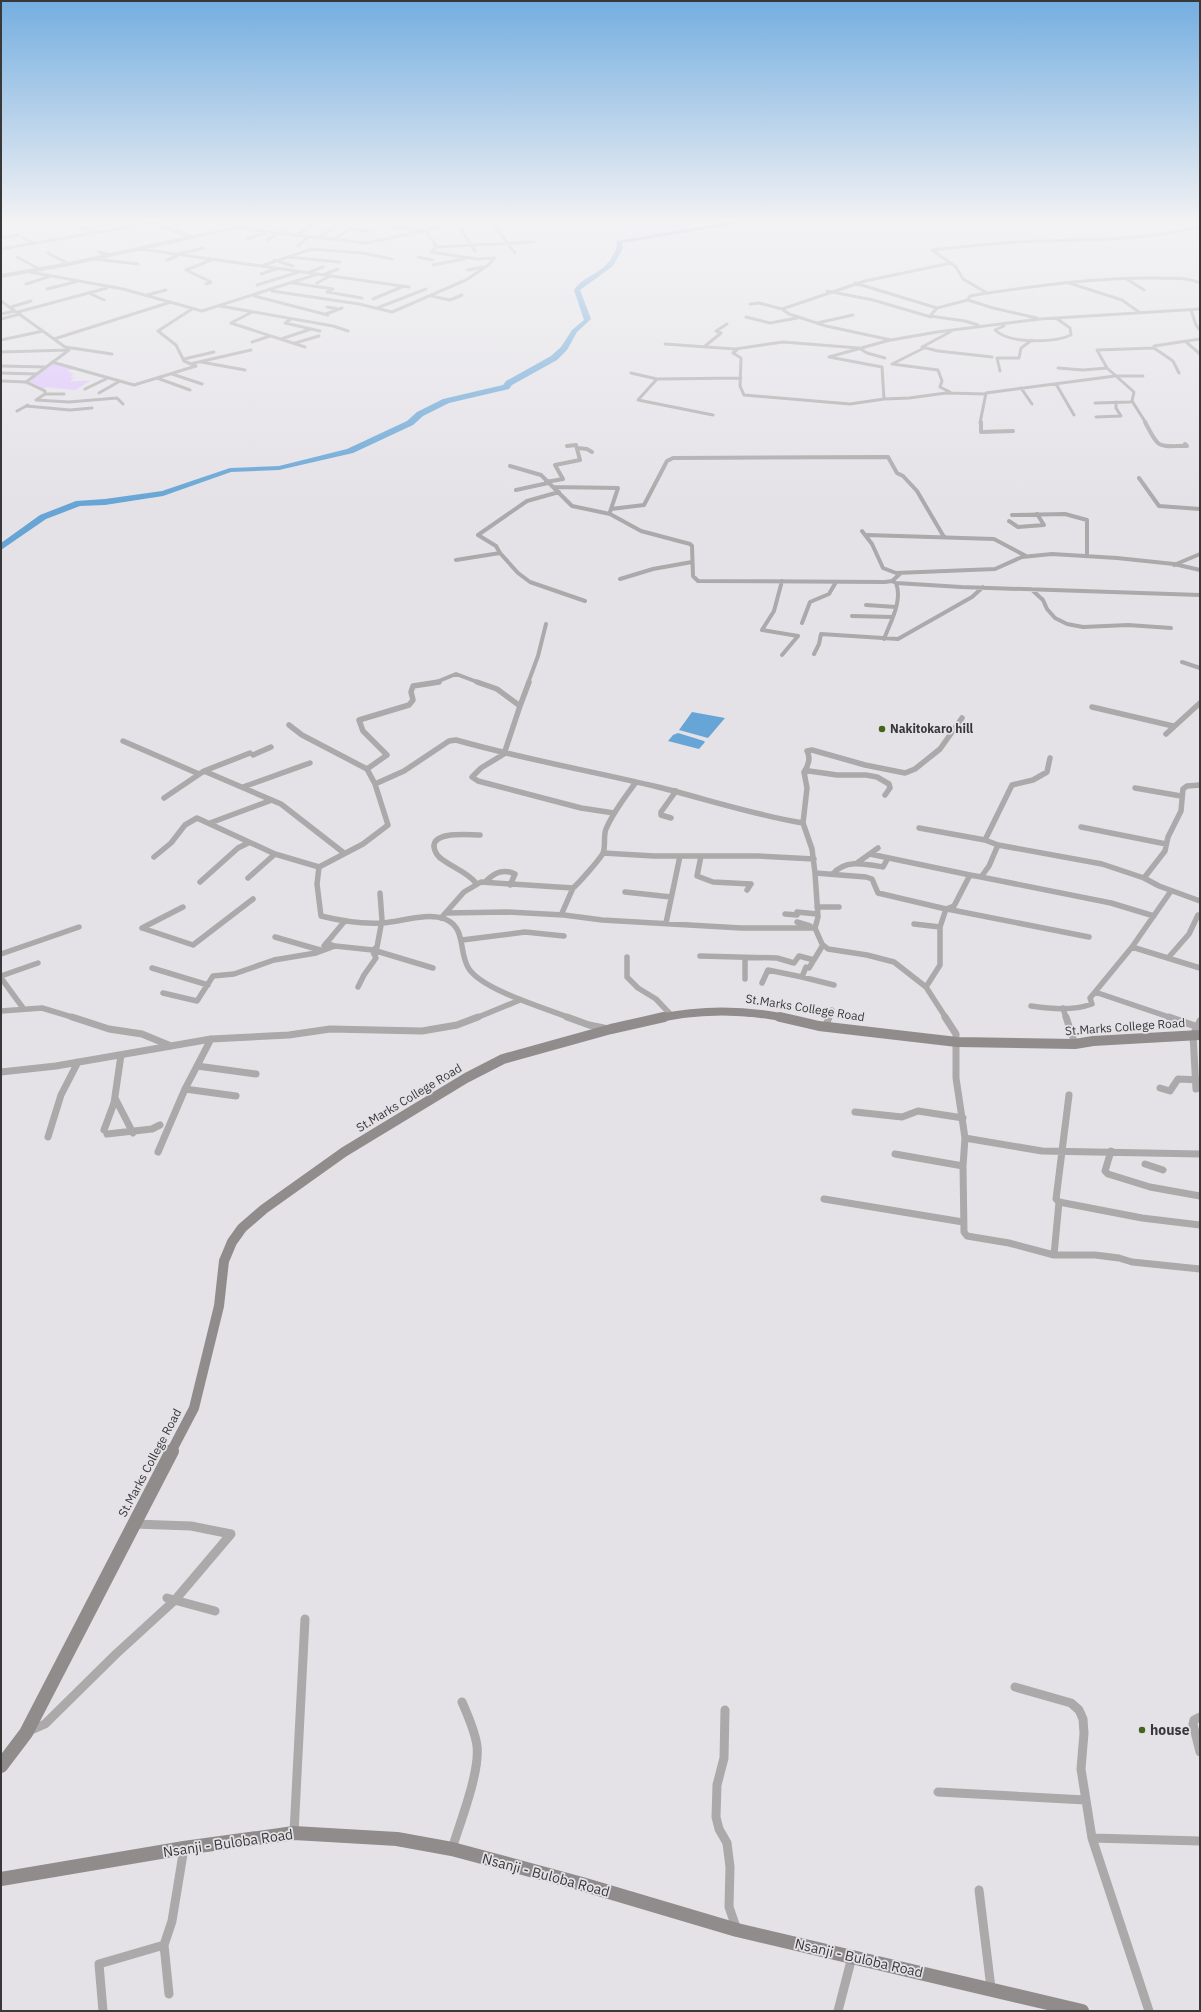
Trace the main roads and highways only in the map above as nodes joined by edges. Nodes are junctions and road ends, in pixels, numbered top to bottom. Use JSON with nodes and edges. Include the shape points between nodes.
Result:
{"nodes":[{"id":1,"x":1198,"y":1029,"type":"edge"},
{"id":2,"x":1,"y":1766,"type":"edge"},
{"id":3,"x":1,"y":1879,"type":"edge"},
{"id":4,"x":1082,"y":2011,"type":"edge"}],
"edges":[{"from":1,"to":2,"type":"main road","name":"St.Marks College Road","via":[[1076,1044],[957,1042],[826,1026],[756,1012],[708,1010],[611,1029],[504,1059],[483,1068],[344,1152],[264,1209],[242,1228],[232,1242],[224,1261],[219,1306],[194,1408],[26,1733]]},
{"from":3,"to":4,"type":"main road","name":"Nsanji - Buloba Road","via":[[184,1848],[294,1833],[397,1839],[452,1849],[737,1930]]}]}
